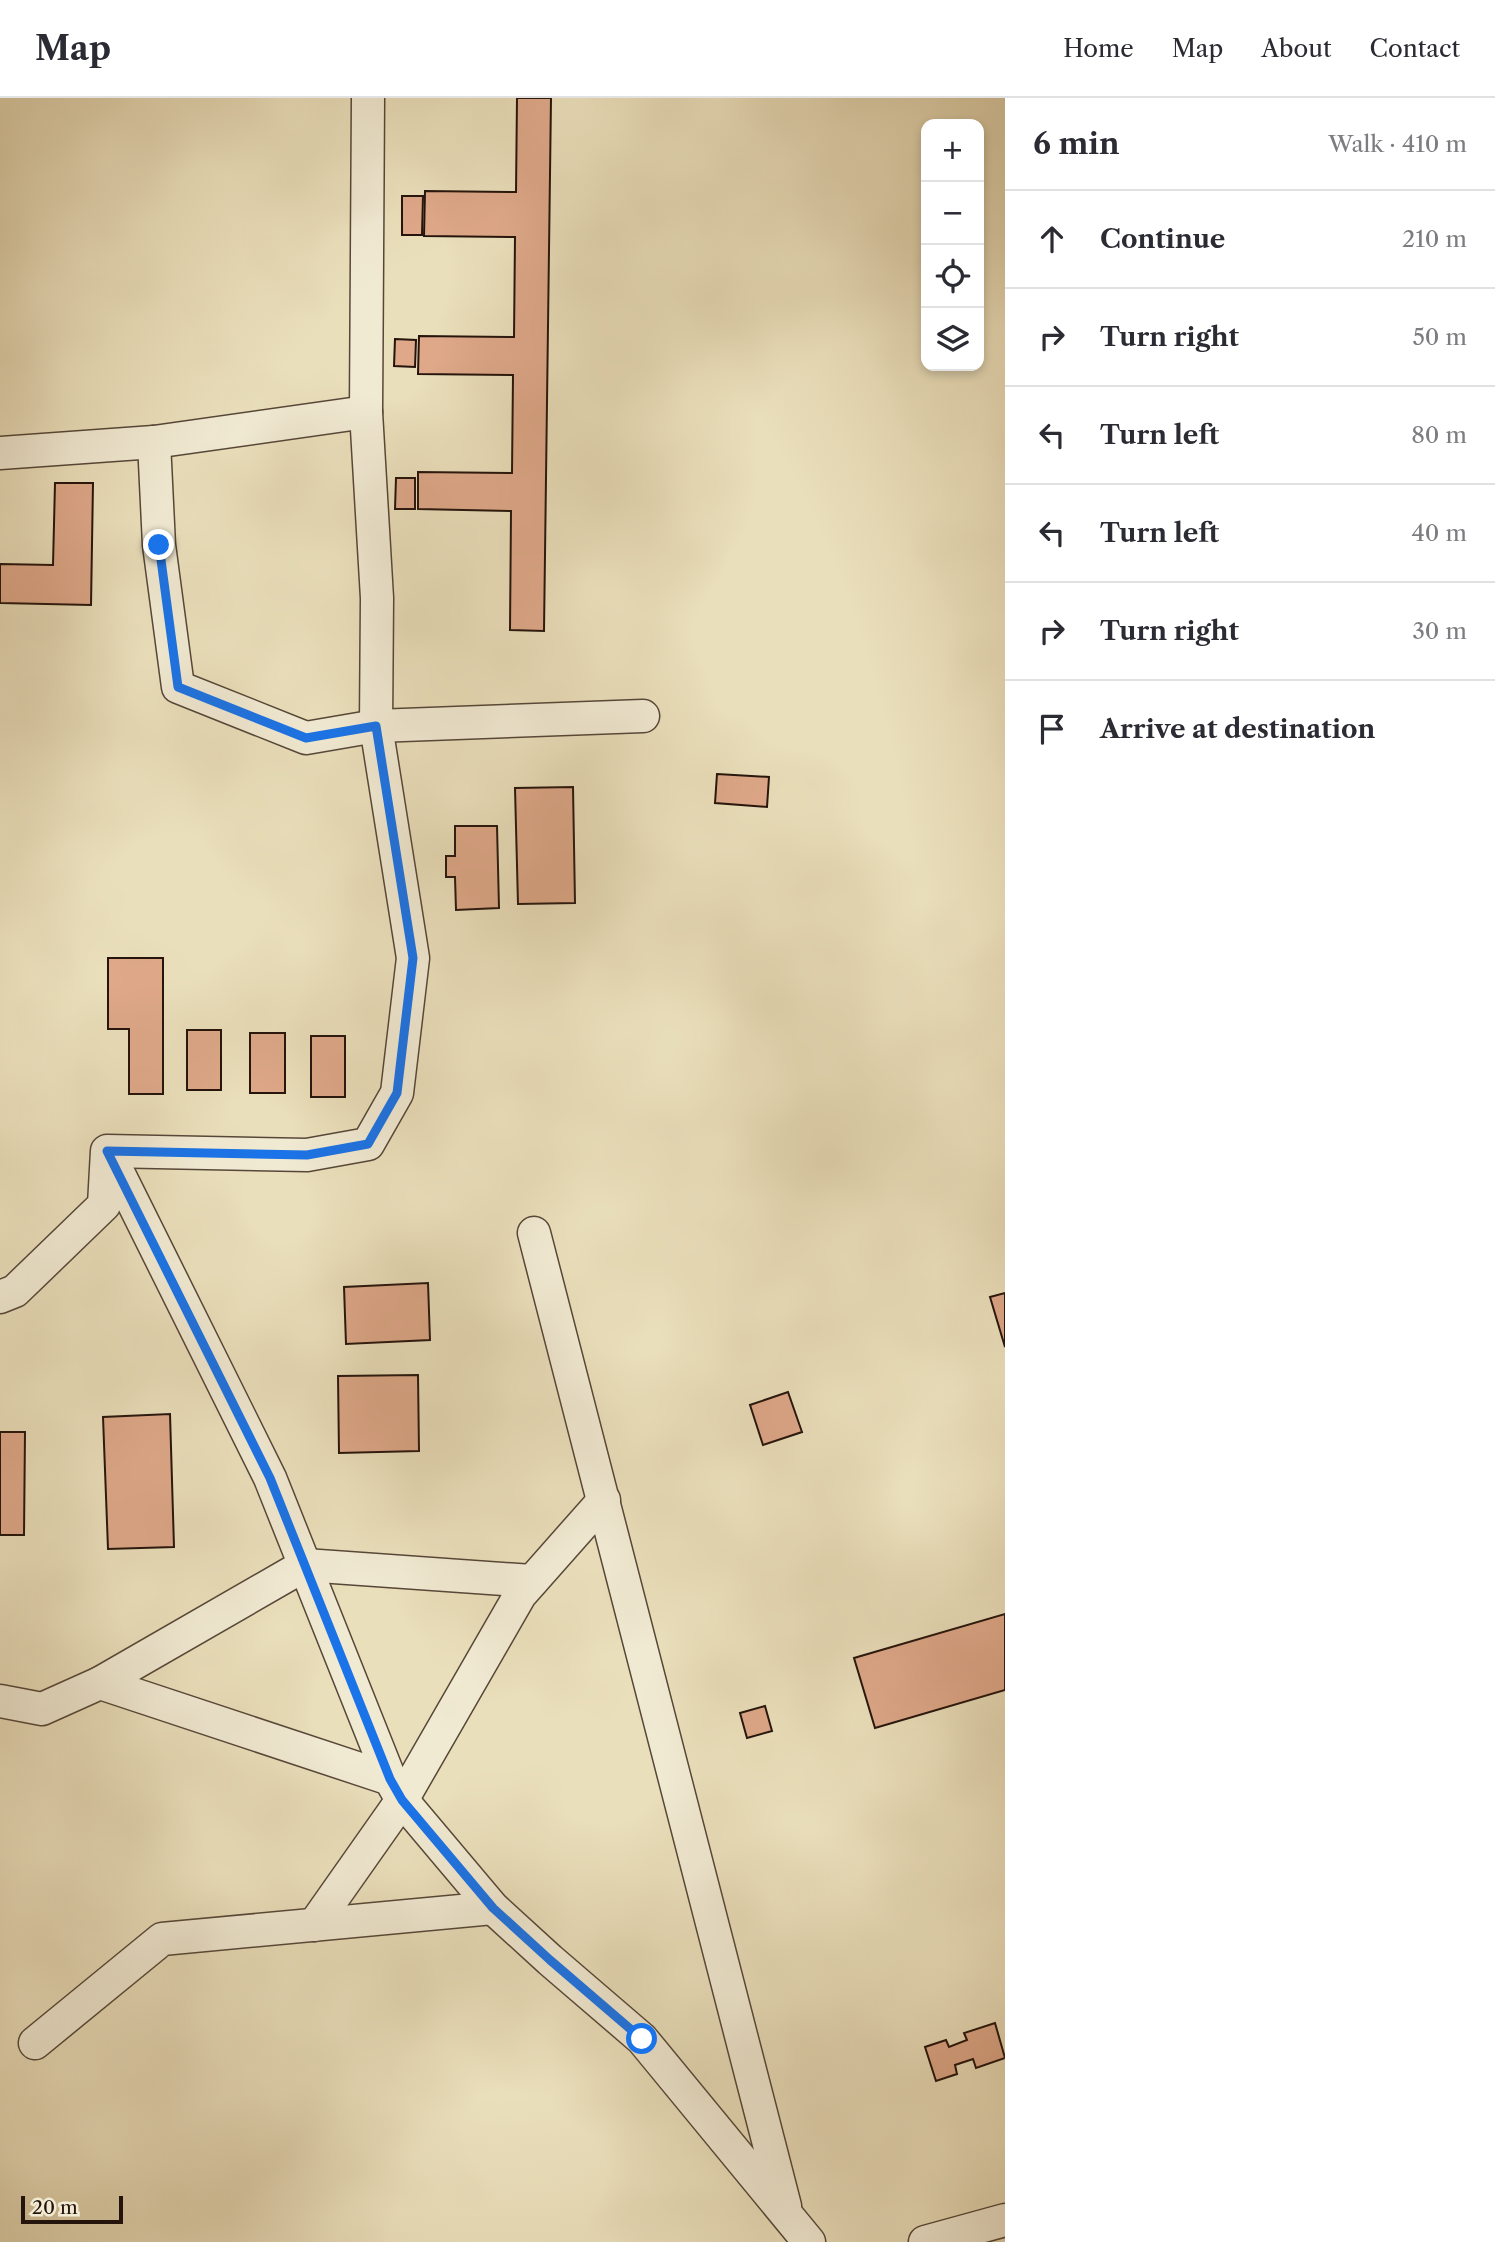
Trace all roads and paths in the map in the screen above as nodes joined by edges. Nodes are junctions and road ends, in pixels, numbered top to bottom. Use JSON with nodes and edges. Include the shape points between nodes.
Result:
{"nodes":[{"id":1,"x":368,"y":98,"type":"edge"},
{"id":2,"x":366,"y":412,"type":"junction"},
{"id":3,"x":154,"y":442,"type":"junction"},
{"id":4,"x":0,"y":453,"type":"edge"},
{"id":5,"x":643,"y":716,"type":"dead end"},
{"id":6,"x":376,"y":726,"type":"junction"},
{"id":7,"x":107,"y":1151,"type":"junction"},
{"id":8,"x":534,"y":1233,"type":"dead end"},
{"id":9,"x":0,"y":1297,"type":"edge"},
{"id":10,"x":604,"y":1500,"type":"junction"},
{"id":11,"x":305,"y":1565,"type":"junction"},
{"id":12,"x":532,"y":1581,"type":"junction"},
{"id":13,"x":100,"y":1683,"type":"junction"},
{"id":14,"x":0,"y":1701,"type":"edge"},
{"id":15,"x":396,"y":1790,"type":"junction"},
{"id":16,"x":493,"y":1908,"type":"junction"},
{"id":17,"x":314,"y":1925,"type":"junction"},
{"id":18,"x":35,"y":2043,"type":"dead end"},
{"id":19,"x":787,"y":2214,"type":"junction"},
{"id":20,"x":1005,"y":2220,"type":"edge"},
{"id":21,"x":809,"y":2242,"type":"edge"},
{"id":22,"x":925,"y":2242,"type":"edge"}],
"edges":[{"from":1,"to":2,"type":"street"},
{"from":2,"to":3,"type":"street"},
{"from":2,"to":6,"type":"street","via":[[377,598]]},
{"from":3,"to":4,"type":"street"},
{"from":3,"to":6,"type":"street","via":[[159,545],[178,687],[306,738]]},
{"from":5,"to":6,"type":"street"},
{"from":6,"to":7,"type":"street","via":[[413,958],[397,1093],[368,1144],[307,1155]]},
{"from":7,"to":9,"type":"street","via":[[104,1205],[15,1291]]},
{"from":7,"to":11,"type":"street","via":[[270,1478]]},
{"from":8,"to":10,"type":"street"},
{"from":10,"to":12,"type":"street"},
{"from":10,"to":19,"type":"street"},
{"from":11,"to":12,"type":"street"},
{"from":11,"to":13,"type":"street"},
{"from":11,"to":15,"type":"street"},
{"from":12,"to":15,"type":"street"},
{"from":13,"to":14,"type":"street","via":[[42,1709]]},
{"from":13,"to":15,"type":"street"},
{"from":15,"to":16,"type":"street"},
{"from":15,"to":17,"type":"street"},
{"from":16,"to":17,"type":"street"},
{"from":16,"to":19,"type":"street","via":[[642,2039]]},
{"from":17,"to":18,"type":"street","via":[[162,1939]]},
{"from":19,"to":21,"type":"street"},
{"from":20,"to":22,"type":"street"}]}
